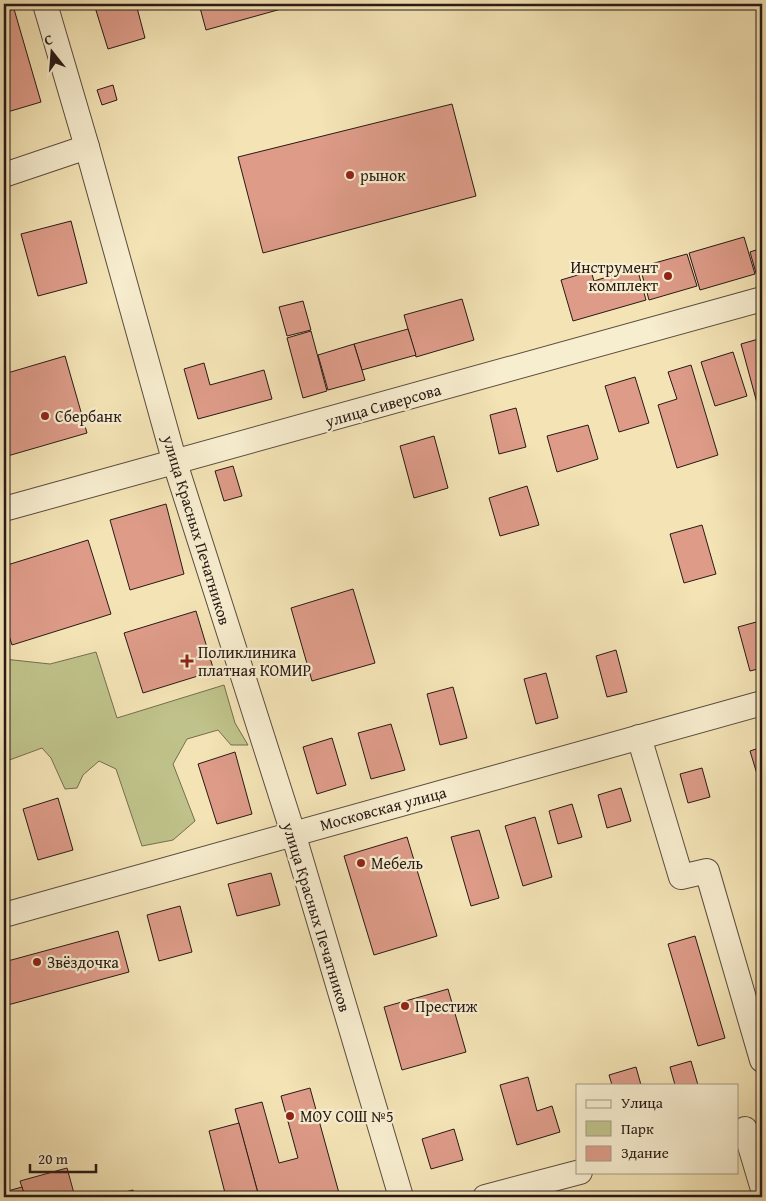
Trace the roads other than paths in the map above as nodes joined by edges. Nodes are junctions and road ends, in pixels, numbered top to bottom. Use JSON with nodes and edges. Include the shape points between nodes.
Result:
{"nodes":[{"id":1,"x":44,"y":4,"type":"edge"},
{"id":2,"x":87,"y":147,"type":"junction"},
{"id":3,"x":4,"y":175,"type":"edge"},
{"id":4,"x":762,"y":299,"type":"edge"},
{"id":5,"x":175,"y":463,"type":"junction"},
{"id":6,"x":4,"y":509,"type":"edge"},
{"id":7,"x":762,"y":703,"type":"edge"},
{"id":8,"x":639,"y":737,"type":"junction"},
{"id":9,"x":293,"y":833,"type":"junction"},
{"id":10,"x":4,"y":915,"type":"edge"},
{"id":11,"x":762,"y":1060,"type":"edge"},
{"id":12,"x":748,"y":1128,"type":"edge"},
{"id":13,"x":576,"y":1173,"type":"edge"},
{"id":14,"x":762,"y":1186,"type":"edge"},
{"id":15,"x":401,"y":1197,"type":"edge"},
{"id":16,"x":485,"y":1197,"type":"edge"}],
"edges":[{"from":1,"to":2,"type":"street","name":"улица Красных Печатников"},
{"from":2,"to":3,"type":"street"},
{"from":2,"to":5,"type":"street","name":"улица Красных Печатников"},
{"from":4,"to":5,"type":"street","name":"улица Сиверсова"},
{"from":5,"to":6,"type":"street","name":"улица Сиверсова"},
{"from":5,"to":9,"type":"street","name":"улица Красных Печатников"},
{"from":7,"to":8,"type":"street","name":"Московская улица"},
{"from":8,"to":9,"type":"street","name":"Московская улица"},
{"from":8,"to":11,"type":"street","via":[[681,877],[707,871]]},
{"from":9,"to":10,"type":"street","name":"Московская улица"},
{"from":9,"to":15,"type":"street","name":"улица Красных Печатников"},
{"from":12,"to":14,"type":"street"},
{"from":13,"to":16,"type":"street"}]}
